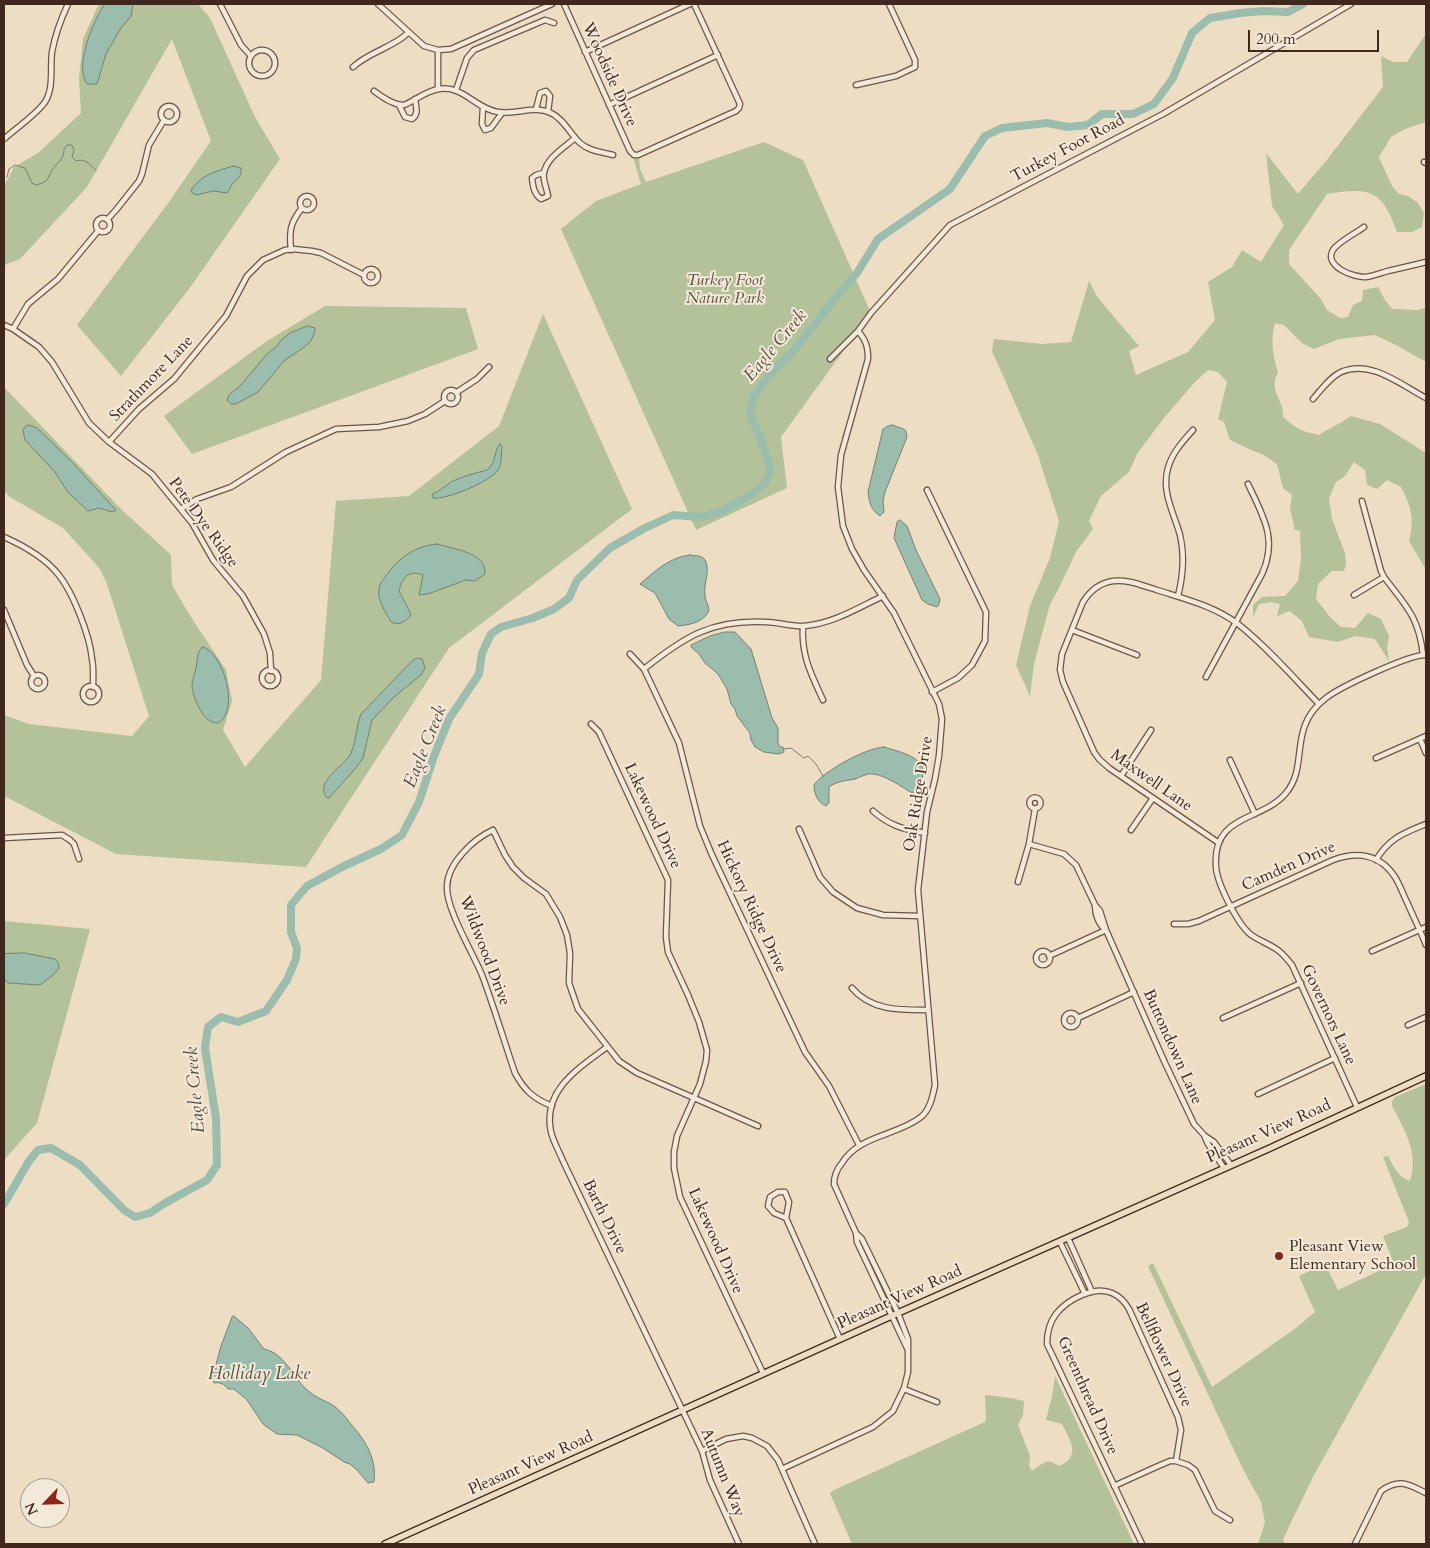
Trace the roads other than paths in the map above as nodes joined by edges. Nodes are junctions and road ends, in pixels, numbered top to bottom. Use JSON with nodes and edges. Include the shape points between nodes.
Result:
{"nodes":[{"id":1,"x":68,"y":4,"type":"edge"},
{"id":2,"x":220,"y":4,"type":"edge"},
{"id":3,"x":378,"y":4,"type":"edge"},
{"id":4,"x":552,"y":4,"type":"edge"},
{"id":5,"x":564,"y":4,"type":"edge"},
{"id":6,"x":690,"y":4,"type":"edge"},
{"id":7,"x":694,"y":4,"type":"edge"},
{"id":8,"x":889,"y":4,"type":"edge"},
{"id":9,"x":1351,"y":4,"type":"edge"},
{"id":10,"x":554,"y":23,"type":"dead end"},
{"id":11,"x":408,"y":33,"type":"junction"},
{"id":12,"x":438,"y":50,"type":"junction"},
{"id":13,"x":585,"y":52,"type":"junction"},
{"id":14,"x":718,"y":55,"type":"junction"},
{"id":15,"x":251,"y":56,"type":"junction"},
{"id":16,"x":353,"y":67,"type":"dead end"},
{"id":17,"x":856,"y":85,"type":"dead end"},
{"id":18,"x":438,"y":89,"type":"junction"},
{"id":19,"x":456,"y":90,"type":"junction"},
{"id":20,"x":374,"y":91,"type":"dead end"},
{"id":21,"x":415,"y":100,"type":"junction"},
{"id":22,"x":398,"y":105,"type":"junction"},
{"id":23,"x":609,"y":105,"type":"junction"},
{"id":24,"x":483,"y":107,"type":"junction"},
{"id":25,"x":536,"y":109,"type":"junction"},
{"id":26,"x":548,"y":112,"type":"junction"},
{"id":27,"x":502,"y":113,"type":"junction"},
{"id":28,"x":164,"y":120,"type":"dead end"},
{"id":29,"x":575,"y":138,"type":"junction"},
{"id":30,"x":4,"y":139,"type":"edge"},
{"id":31,"x":613,"y":155,"type":"dead end"},
{"id":32,"x":544,"y":173,"type":"junction"},
{"id":33,"x":302,"y":208,"type":"dead end"},
{"id":34,"x":107,"y":220,"type":"junction"},
{"id":35,"x":1364,"y":227,"type":"dead end"},
{"id":36,"x":98,"y":231,"type":"junction"},
{"id":37,"x":290,"y":250,"type":"junction"},
{"id":38,"x":1426,"y":262,"type":"edge"},
{"id":39,"x":364,"y":275,"type":"dead end"},
{"id":40,"x":4,"y":325,"type":"edge"},
{"id":41,"x":13,"y":329,"type":"junction"},
{"id":42,"x":858,"y":331,"type":"junction"},
{"id":43,"x":830,"y":359,"type":"dead end"},
{"id":44,"x":489,"y":367,"type":"dead end"},
{"id":45,"x":457,"y":392,"type":"junction"},
{"id":46,"x":1426,"y":398,"type":"edge"},
{"id":47,"x":1313,"y":399,"type":"dead end"},
{"id":48,"x":445,"y":401,"type":"junction"},
{"id":49,"x":1193,"y":430,"type":"dead end"},
{"id":50,"x":109,"y":442,"type":"junction"},
{"id":51,"x":1248,"y":484,"type":"dead end"},
{"id":52,"x":927,"y":490,"type":"dead end"},
{"id":53,"x":1362,"y":501,"type":"dead end"},
{"id":54,"x":181,"y":509,"type":"junction"},
{"id":55,"x":4,"y":537,"type":"edge"},
{"id":56,"x":1384,"y":577,"type":"junction"},
{"id":57,"x":1354,"y":595,"type":"dead end"},
{"id":58,"x":883,"y":596,"type":"junction"},
{"id":59,"x":1178,"y":596,"type":"junction"},
{"id":60,"x":4,"y":610,"type":"edge"},
{"id":61,"x":1236,"y":622,"type":"junction"},
{"id":62,"x":804,"y":626,"type":"junction"},
{"id":63,"x":1072,"y":630,"type":"junction"},
{"id":64,"x":630,"y":654,"type":"dead end"},
{"id":65,"x":1425,"y":655,"type":"edge"},
{"id":66,"x":1137,"y":656,"type":"dead end"},
{"id":67,"x":644,"y":669,"type":"junction"},
{"id":68,"x":271,"y":671,"type":"dead end"},
{"id":69,"x":34,"y":676,"type":"dead end"},
{"id":70,"x":1206,"y":677,"type":"dead end"},
{"id":71,"x":93,"y":687,"type":"dead end"},
{"id":72,"x":932,"y":692,"type":"junction"},
{"id":73,"x":823,"y":700,"type":"dead end"},
{"id":74,"x":1319,"y":704,"type":"junction"},
{"id":75,"x":591,"y":724,"type":"dead end"},
{"id":76,"x":1151,"y":730,"type":"dead end"},
{"id":77,"x":1426,"y":736,"type":"edge"},
{"id":78,"x":1420,"y":739,"type":"junction"},
{"id":79,"x":1426,"y":752,"type":"edge"},
{"id":80,"x":1376,"y":758,"type":"dead end"},
{"id":81,"x":1230,"y":760,"type":"dead end"},
{"id":82,"x":1121,"y":776,"type":"junction"},
{"id":83,"x":1153,"y":798,"type":"junction"},
{"id":84,"x":1035,"y":809,"type":"dead end"},
{"id":85,"x":873,"y":811,"type":"dead end"},
{"id":86,"x":1255,"y":814,"type":"junction"},
{"id":87,"x":1426,"y":824,"type":"edge"},
{"id":88,"x":799,"y":830,"type":"dead end"},
{"id":89,"x":1131,"y":830,"type":"dead end"},
{"id":90,"x":924,"y":833,"type":"junction"},
{"id":91,"x":4,"y":838,"type":"edge"},
{"id":92,"x":1219,"y":843,"type":"junction"},
{"id":93,"x":1029,"y":844,"type":"junction"},
{"id":94,"x":79,"y":859,"type":"dead end"},
{"id":95,"x":1376,"y":860,"type":"junction"},
{"id":96,"x":1018,"y":882,"type":"dead end"},
{"id":97,"x":1231,"y":906,"type":"junction"},
{"id":98,"x":920,"y":916,"type":"junction"},
{"id":99,"x":1174,"y":924,"type":"dead end"},
{"id":100,"x":1426,"y":927,"type":"edge"},
{"id":101,"x":1106,"y":930,"type":"junction"},
{"id":102,"x":1420,"y":930,"type":"junction"},
{"id":103,"x":1426,"y":945,"type":"edge"},
{"id":104,"x":1372,"y":951,"type":"dead end"},
{"id":105,"x":1050,"y":956,"type":"dead end"},
{"id":106,"x":1301,"y":983,"type":"junction"},
{"id":107,"x":852,"y":988,"type":"dead end"},
{"id":108,"x":1134,"y":992,"type":"junction"},
{"id":109,"x":928,"y":1010,"type":"junction"},
{"id":110,"x":1426,"y":1017,"type":"edge"},
{"id":111,"x":1078,"y":1018,"type":"dead end"},
{"id":112,"x":1223,"y":1018,"type":"dead end"},
{"id":113,"x":1408,"y":1025,"type":"dead end"},
{"id":114,"x":607,"y":1047,"type":"junction"},
{"id":115,"x":1335,"y":1058,"type":"junction"},
{"id":116,"x":1426,"y":1076,"type":"edge"},
{"id":117,"x":1258,"y":1094,"type":"dead end"},
{"id":118,"x":694,"y":1097,"type":"junction"},
{"id":119,"x":552,"y":1106,"type":"junction"},
{"id":120,"x":1357,"y":1107,"type":"junction"},
{"id":121,"x":758,"y":1126,"type":"dead end"},
{"id":122,"x":1204,"y":1135,"type":"junction"},
{"id":123,"x":859,"y":1145,"type":"junction"},
{"id":124,"x":1231,"y":1165,"type":"junction"},
{"id":125,"x":1224,"y":1168,"type":"junction"},
{"id":126,"x":786,"y":1218,"type":"junction"},
{"id":127,"x":856,"y":1234,"type":"junction"},
{"id":128,"x":1068,"y":1238,"type":"junction"},
{"id":129,"x":1060,"y":1242,"type":"junction"},
{"id":130,"x":1092,"y":1292,"type":"junction"},
{"id":131,"x":1085,"y":1294,"type":"junction"},
{"id":132,"x":898,"y":1313,"type":"junction"},
{"id":133,"x":892,"y":1316,"type":"junction"},
{"id":134,"x":840,"y":1339,"type":"junction"},
{"id":135,"x":908,"y":1351,"type":"junction"},
{"id":136,"x":763,"y":1373,"type":"junction"},
{"id":137,"x":904,"y":1389,"type":"junction"},
{"id":138,"x":936,"y":1402,"type":"dead end"},
{"id":139,"x":682,"y":1411,"type":"junction"},
{"id":140,"x":702,"y":1451,"type":"junction"},
{"id":141,"x":1176,"y":1461,"type":"junction"},
{"id":142,"x":782,"y":1469,"type":"junction"},
{"id":143,"x":1114,"y":1486,"type":"junction"},
{"id":144,"x":1426,"y":1493,"type":"edge"},
{"id":145,"x":1230,"y":1520,"type":"dead end"},
{"id":146,"x":385,"y":1544,"type":"edge"},
{"id":147,"x":739,"y":1544,"type":"edge"},
{"id":148,"x":815,"y":1544,"type":"edge"},
{"id":149,"x":1142,"y":1544,"type":"edge"},
{"id":150,"x":1355,"y":1544,"type":"edge"}],
"edges":[{"from":1,"to":30,"type":"street","via":[[55,37],[47,98]]},
{"from":2,"to":15,"type":"street","via":[[241,45]]},
{"from":3,"to":11,"type":"street"},
{"from":4,"to":12,"type":"street","via":[[451,49]]},
{"from":5,"to":13,"type":"street","name":"Woodside Drive"},
{"from":6,"to":13,"type":"street"},
{"from":7,"to":14,"type":"street"},
{"from":8,"to":17,"type":"street","via":[[915,60],[915,67],[896,76]]},
{"from":9,"to":42,"type":"street","name":"Turkey Foot Road","via":[[1163,114],[950,225]]},
{"from":10,"to":19,"type":"street","via":[[545,20],[474,50],[467,58]]},
{"from":11,"to":12,"type":"street","via":[[424,46]]},
{"from":11,"to":16,"type":"street"},
{"from":12,"to":18,"type":"street"},
{"from":13,"to":23,"type":"street","name":"Woodside Drive"},
{"from":14,"to":23,"type":"street"},
{"from":14,"to":23,"type":"street","name":"Woodside Drive","via":[[739,108],[672,141],[634,155]]},
{"from":15,"to":15,"type":"street","via":[[249,64],[253,72],[265,76],[273,71],[274,59],[270,52],[258,51]]},
{"from":18,"to":19,"type":"street"},
{"from":18,"to":21,"type":"street"},
{"from":19,"to":24,"type":"street"},
{"from":20,"to":22,"type":"street"},
{"from":21,"to":22,"type":"street"},
{"from":21,"to":22,"type":"street","via":[[416,116],[409,119]]},
{"from":24,"to":27,"type":"street"},
{"from":24,"to":27,"type":"street","via":[[485,130],[491,128]]},
{"from":25,"to":26,"type":"street"},
{"from":25,"to":26,"type":"street","via":[[540,92],[546,91],[550,96]]},
{"from":25,"to":27,"type":"street"},
{"from":26,"to":29,"type":"street"},
{"from":28,"to":34,"type":"street","via":[[149,145],[139,181]]},
{"from":29,"to":31,"type":"street","via":[[591,149]]},
{"from":29,"to":32,"type":"street","via":[[554,155]]},
{"from":32,"to":32,"type":"street","via":[[548,196],[541,199],[534,191],[532,178]]},
{"from":33,"to":37,"type":"street","via":[[292,225]]},
{"from":34,"to":36,"type":"street","via":[[110,226],[107,230]]},
{"from":34,"to":36,"type":"street","via":[[101,218],[97,221]]},
{"from":35,"to":38,"type":"street","via":[[1331,253],[1331,259],[1343,272],[1367,277]]},
{"from":36,"to":41,"type":"street","via":[[58,279],[28,304]]},
{"from":37,"to":39,"type":"street","name":"Strathmore Lane","via":[[321,253]]},
{"from":37,"to":50,"type":"street","name":"Strathmore Lane","via":[[272,255],[252,270],[226,316],[174,379]]},
{"from":40,"to":41,"type":"street","name":"Pete Dye Ridge"},
{"from":41,"to":50,"type":"street","name":"Pete Dye Ridge","via":[[39,347],[52,362],[89,423]]},
{"from":42,"to":43,"type":"street","name":"Turkey Foot Road"},
{"from":42,"to":58,"type":"street","name":"Oak Ridge Drive","via":[[867,344],[868,359],[841,455],[838,487],[843,526],[852,549]]},
{"from":44,"to":45,"type":"street"},
{"from":45,"to":48,"type":"street","via":[[446,391]]},
{"from":45,"to":48,"type":"street","via":[[455,403]]},
{"from":46,"to":47,"type":"street","via":[[1376,371],[1360,369],[1340,372]]},
{"from":48,"to":54,"type":"street","via":[[408,421],[379,427],[336,429],[286,452],[231,487],[197,499]]},
{"from":49,"to":59,"type":"street","via":[[1175,453],[1166,476],[1168,500],[1183,551]]},
{"from":50,"to":54,"type":"street","name":"Pete Dye Ridge","via":[[152,474]]},
{"from":51,"to":61,"type":"street","via":[[1268,531],[1270,549],[1266,566]]},
{"from":52,"to":72,"type":"street","via":[[986,612],[985,641],[972,665],[958,678]]},
{"from":53,"to":56,"type":"street"},
{"from":54,"to":68,"type":"street","name":"Pete Dye Ridge","via":[[213,560],[243,596],[264,634]]},
{"from":55,"to":71,"type":"street","via":[[40,558],[65,583],[77,608],[92,658]]},
{"from":56,"to":57,"type":"street"},
{"from":56,"to":65,"type":"street","via":[[1412,614]]},
{"from":58,"to":62,"type":"street","via":[[833,620]]},
{"from":58,"to":72,"type":"street","name":"Oak Ridge Drive"},
{"from":59,"to":61,"type":"street","name":"Maxwell Lane"},
{"from":59,"to":63,"type":"street","name":"Maxwell Lane","via":[[1128,581],[1104,583],[1086,596]]},
{"from":60,"to":69,"type":"street"},
{"from":61,"to":70,"type":"street"},
{"from":61,"to":74,"type":"street","name":"Maxwell Lane"},
{"from":62,"to":67,"type":"street","via":[[765,622],[724,624],[688,637]]},
{"from":62,"to":73,"type":"street","via":[[805,657]]},
{"from":63,"to":66,"type":"street"},
{"from":63,"to":82,"type":"street","name":"Maxwell Lane","via":[[1060,662],[1063,682],[1099,759]]},
{"from":64,"to":67,"type":"street","name":"Hickory Ridge Drive"},
{"from":65,"to":74,"type":"street","via":[[1410,657],[1372,674],[1334,692]]},
{"from":67,"to":123,"type":"street","name":"Hickory Ridge Drive","via":[[679,743],[700,826],[712,855],[805,1052],[829,1086]]},
{"from":72,"to":90,"type":"street","name":"Oak Ridge Drive","via":[[942,719],[936,779]]},
{"from":74,"to":86,"type":"street","via":[[1302,734],[1298,771],[1293,784],[1280,800]]},
{"from":75,"to":118,"type":"street","name":"Lakewood Drive","via":[[599,732],[668,880],[668,952],[699,1022],[706,1050],[706,1061]]},
{"from":76,"to":82,"type":"street"},
{"from":77,"to":78,"type":"street"},
{"from":78,"to":79,"type":"street"},
{"from":78,"to":80,"type":"street"},
{"from":81,"to":86,"type":"street"},
{"from":82,"to":83,"type":"street","name":"Maxwell Lane"},
{"from":83,"to":89,"type":"street"},
{"from":83,"to":92,"type":"street","name":"Maxwell Lane"},
{"from":84,"to":93,"type":"street"},
{"from":85,"to":90,"type":"street","via":[[902,829]]},
{"from":86,"to":92,"type":"street","via":[[1232,825]]},
{"from":87,"to":95,"type":"street","via":[[1389,843]]},
{"from":88,"to":98,"type":"street","via":[[820,877],[833,892],[857,908],[883,915]]},
{"from":90,"to":98,"type":"street","name":"Oak Ridge Drive","via":[[918,890]]},
{"from":91,"to":94,"type":"street","via":[[62,834],[74,844]]},
{"from":92,"to":97,"type":"street","name":"Governors Lane","via":[[1216,869]]},
{"from":93,"to":96,"type":"street"},
{"from":93,"to":101,"type":"street","name":"Buttondown Lane","via":[[1064,854],[1076,865],[1100,911]]},
{"from":95,"to":97,"type":"street","name":"Camden Drive","via":[[1348,855]]},
{"from":95,"to":102,"type":"street","via":[[1396,879]]},
{"from":97,"to":99,"type":"street","name":"Camden Drive","via":[[1194,923]]},
{"from":97,"to":106,"type":"street","name":"Governors Lane","via":[[1249,933],[1285,957]]},
{"from":98,"to":109,"type":"street","name":"Oak Ridge Drive"},
{"from":100,"to":102,"type":"street"},
{"from":101,"to":105,"type":"street"},
{"from":101,"to":108,"type":"street","name":"Buttondown Lane"},
{"from":102,"to":103,"type":"street"},
{"from":102,"to":104,"type":"street"},
{"from":106,"to":112,"type":"street"},
{"from":106,"to":115,"type":"street","name":"Governors Lane"},
{"from":107,"to":109,"type":"street","via":[[870,1003],[885,1008]]},
{"from":108,"to":111,"type":"street"},
{"from":108,"to":122,"type":"street","name":"Buttondown Lane","via":[[1194,1124]]},
{"from":109,"to":123,"type":"street","name":"Oak Ridge Drive","via":[[935,1085],[933,1098],[922,1116]]},
{"from":110,"to":113,"type":"street"},
{"from":114,"to":118,"type":"street","name":"Wildwood Drive","via":[[628,1068]]},
{"from":114,"to":119,"type":"street","name":"Barth Drive","via":[[569,1076],[561,1085]]},
{"from":114,"to":119,"type":"street","name":"Wildwood Drive","via":[[578,1009],[569,983],[570,953],[560,916],[546,894],[513,867],[493,830],[483,835],[457,860],[449,876],[450,904],[482,976],[515,1073],[531,1095]]},
{"from":115,"to":117,"type":"street"},
{"from":115,"to":120,"type":"street","name":"Governors Lane"},
{"from":116,"to":120,"type":"main road","name":"Pleasant View Road"},
{"from":118,"to":121,"type":"street","name":"Wildwood Drive"},
{"from":118,"to":136,"type":"street","name":"Lakewood Drive","via":[[677,1136],[676,1184]]},
{"from":119,"to":139,"type":"street","name":"Barth Drive","via":[[551,1132],[559,1152]]},
{"from":120,"to":124,"type":"main road","name":"Pleasant View Road"},
{"from":122,"to":124,"type":"street","via":[[1214,1142]]},
{"from":122,"to":125,"type":"street","name":"Buttondown Lane"},
{"from":123,"to":127,"type":"street","name":"Oak Ridge Drive","via":[[846,1155],[834,1180]]},
{"from":124,"to":125,"type":"main road","name":"Pleasant View Road"},
{"from":125,"to":128,"type":"main road","name":"Pleasant View Road"},
{"from":126,"to":126,"type":"street","via":[[789,1202],[785,1192],[778,1192],[770,1197],[768,1206]]},
{"from":126,"to":134,"type":"street"},
{"from":127,"to":132,"type":"street","name":"Oak Ridge Drive"},
{"from":127,"to":133,"type":"street","name":"Oak Ridge Drive","via":[[856,1242]]},
{"from":128,"to":129,"type":"main road","name":"Pleasant View Road"},
{"from":128,"to":130,"type":"street"},
{"from":129,"to":131,"type":"street"},
{"from":129,"to":132,"type":"main road","name":"Pleasant View Road"},
{"from":130,"to":131,"type":"street","name":"Bellflower Drive"},
{"from":130,"to":141,"type":"street","name":"Bellflower Drive","via":[[1114,1293],[1129,1309],[1178,1417],[1181,1430]]},
{"from":131,"to":143,"type":"street","name":"Greenthread Drive","via":[[1063,1306],[1055,1315],[1047,1334],[1048,1344]]},
{"from":132,"to":133,"type":"main road","name":"Pleasant View Road"},
{"from":132,"to":135,"type":"street","name":"Oak Ridge Drive","via":[[908,1339]]},
{"from":133,"to":134,"type":"main road","name":"Pleasant View Road"},
{"from":133,"to":135,"type":"street","name":"Oak Ridge Drive"},
{"from":134,"to":136,"type":"main road","name":"Pleasant View Road"},
{"from":135,"to":137,"type":"street"},
{"from":136,"to":139,"type":"main road","name":"Pleasant View Road"},
{"from":137,"to":138,"type":"street"},
{"from":137,"to":142,"type":"street","via":[[892,1410],[873,1427]]},
{"from":139,"to":140,"type":"street","name":"Autumn Way"},
{"from":139,"to":146,"type":"main road","name":"Pleasant View Road"},
{"from":140,"to":142,"type":"street","via":[[726,1439],[752,1438],[767,1446]]},
{"from":140,"to":147,"type":"street","name":"Autumn Way","via":[[710,1480]]},
{"from":141,"to":143,"type":"street","via":[[1156,1466]]},
{"from":141,"to":145,"type":"street","via":[[1195,1470],[1215,1511]]},
{"from":142,"to":148,"type":"street"},
{"from":143,"to":149,"type":"street","name":"Greenthread Drive"},
{"from":144,"to":150,"type":"street","via":[[1406,1483],[1387,1486],[1381,1491]]}]}
